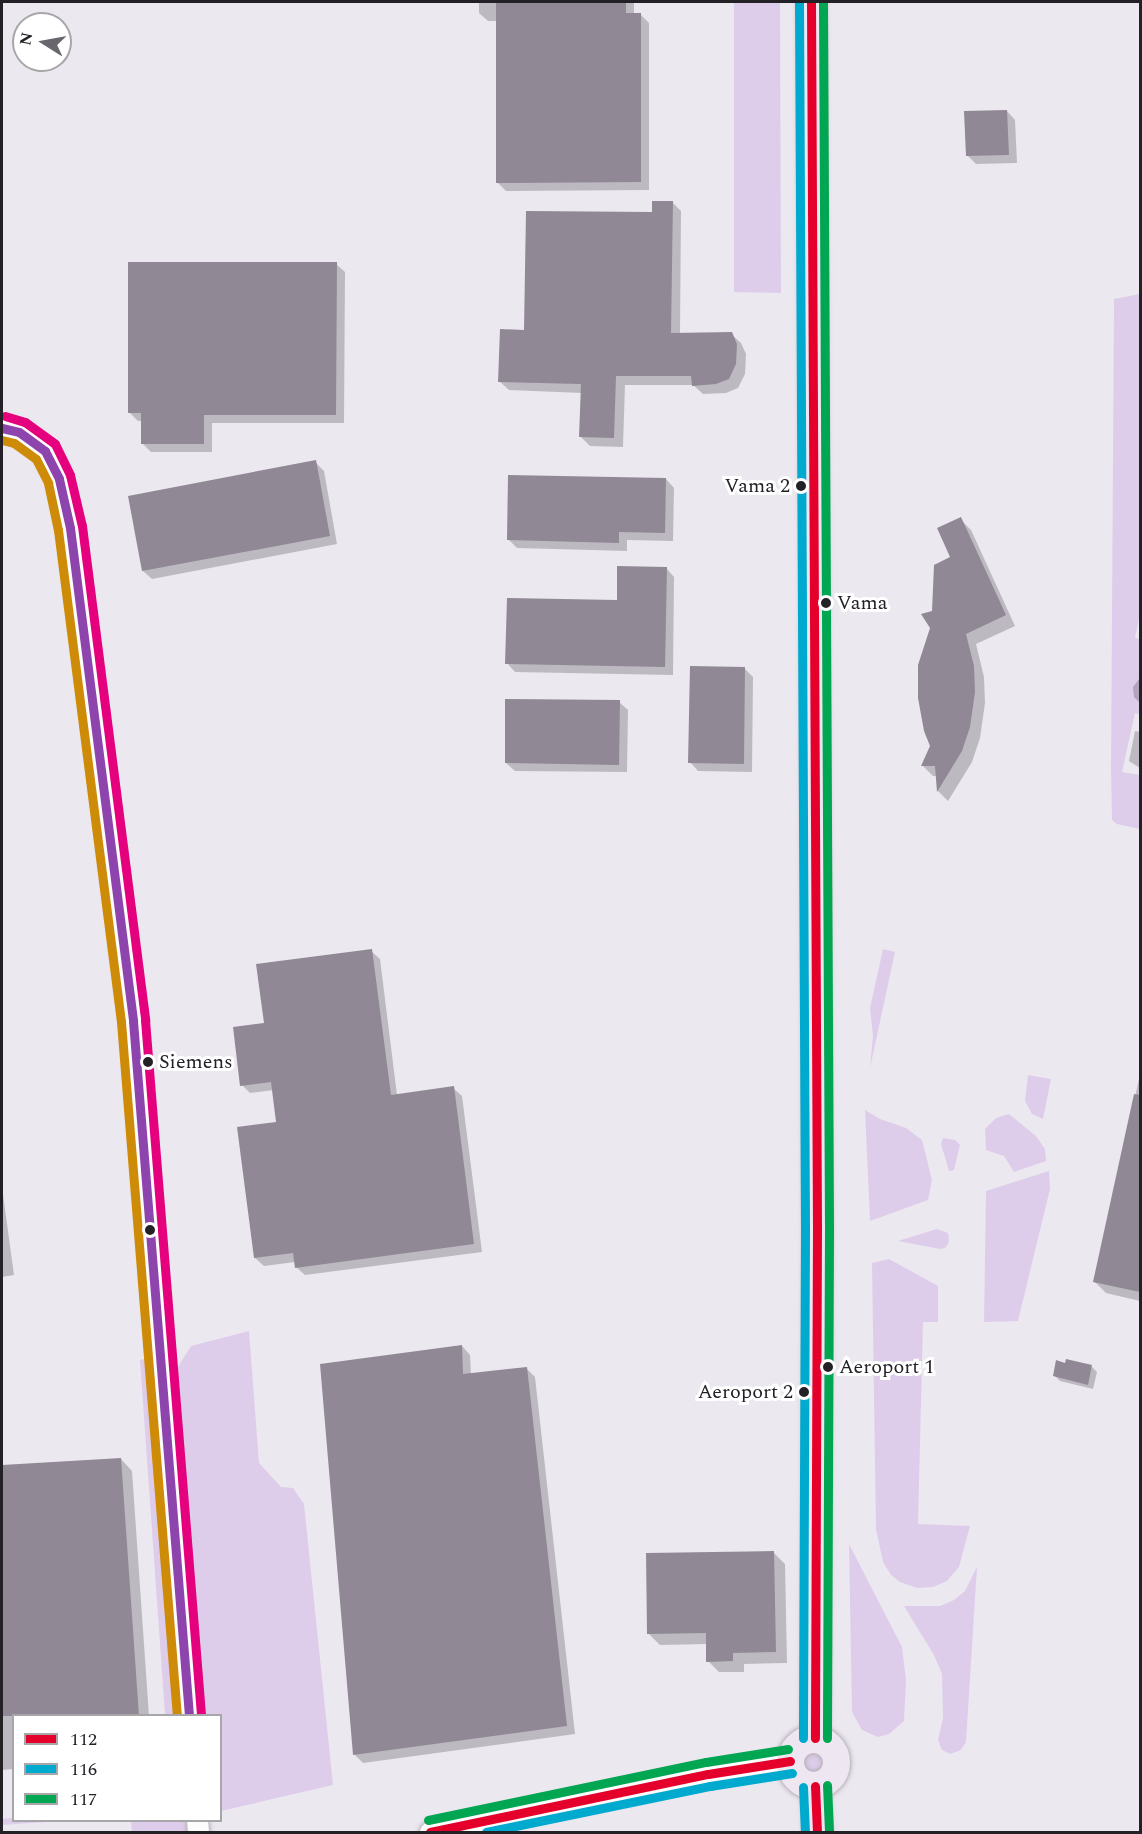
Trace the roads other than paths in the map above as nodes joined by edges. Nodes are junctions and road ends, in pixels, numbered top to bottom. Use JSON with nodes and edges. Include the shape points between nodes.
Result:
{"nodes":[{"id":1,"x":811,"y":2,"type":"edge"},
{"id":2,"x":2,"y":428,"type":"edge"},
{"id":3,"x":189,"y":1714,"type":"edge"},
{"id":4,"x":815,"y":1738,"type":"junction"},
{"id":5,"x":790,"y":1761,"type":"junction"},
{"id":6,"x":815,"y":1786,"type":"junction"},
{"id":7,"x":430,"y":1833,"type":"edge"},
{"id":8,"x":817,"y":1833,"type":"edge"}],
"edges":[{"from":1,"to":4,"type":"main road","via":[[818,1230]]},
{"from":2,"to":3,"type":"street","via":[[20,432],[45,451],[59,479],[70,528],[133,1021]]},
{"from":4,"to":5,"type":"main road","via":[[795,1747]]},
{"from":4,"to":6,"type":"main road","via":[[830,1745],[837,1763],[829,1780]]},
{"from":5,"to":6,"type":"main road","via":[[794,1776]]},
{"from":5,"to":7,"type":"street","via":[[708,1774]]},
{"from":6,"to":8,"type":"main road"}]}
